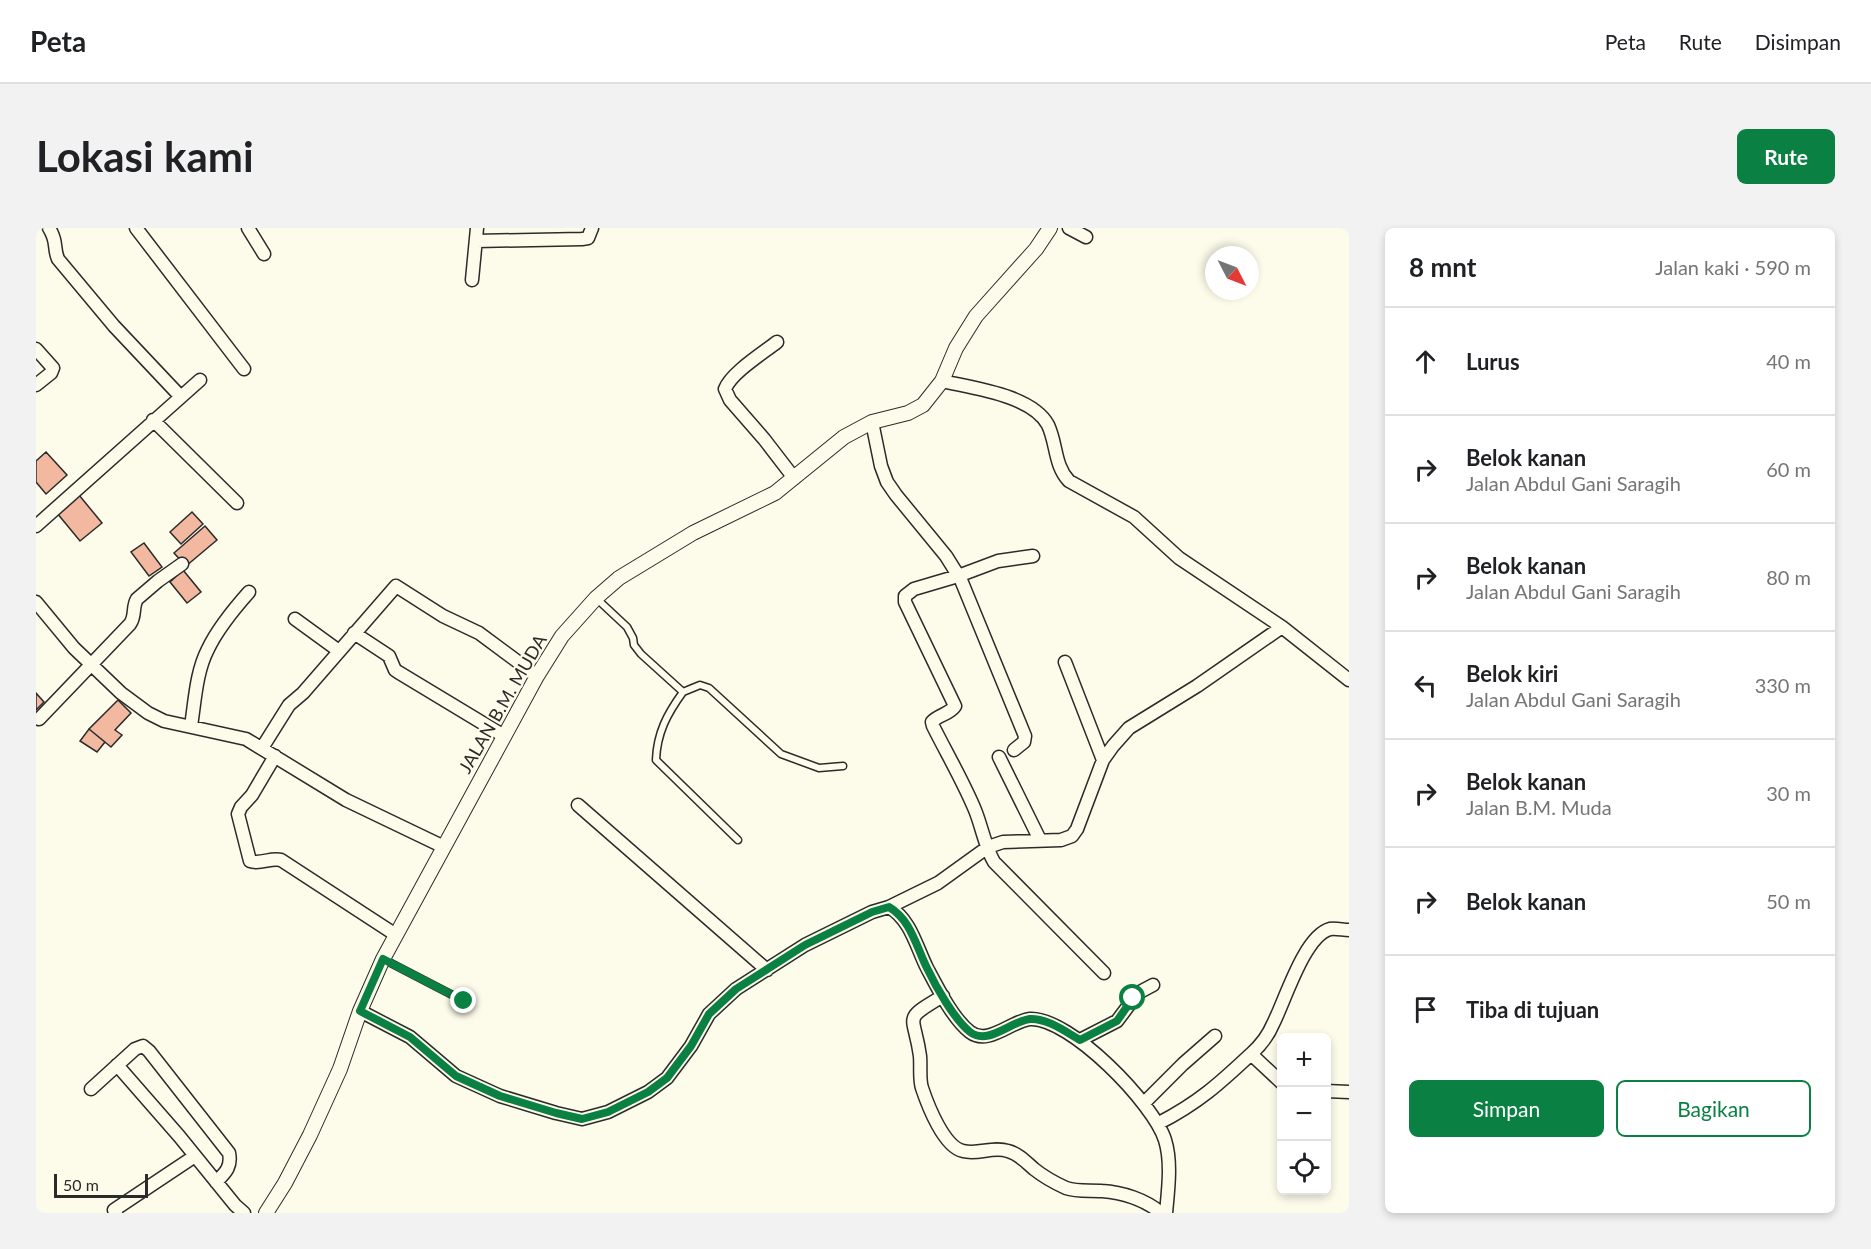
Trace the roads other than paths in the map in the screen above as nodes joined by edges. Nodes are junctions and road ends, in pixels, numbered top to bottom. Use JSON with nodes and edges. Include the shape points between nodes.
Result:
{"nodes":[{"id":1,"x":49,"y":228,"type":"edge"},
{"id":2,"x":136,"y":228,"type":"edge"},
{"id":3,"x":248,"y":228,"type":"edge"},
{"id":4,"x":592,"y":228,"type":"edge"},
{"id":5,"x":1050,"y":228,"type":"edge"},
{"id":6,"x":1070,"y":228,"type":"edge"},
{"id":7,"x":477,"y":234,"type":"edge"},
{"id":8,"x":1086,"y":237,"type":"dead end"},
{"id":9,"x":264,"y":254,"type":"dead end"},
{"id":10,"x":472,"y":280,"type":"dead end"},
{"id":11,"x":777,"y":342,"type":"dead end"},
{"id":12,"x":36,"y":349,"type":"edge"},
{"id":13,"x":244,"y":369,"type":"dead end"},
{"id":14,"x":200,"y":380,"type":"dead end"},
{"id":15,"x":942,"y":381,"type":"junction"},
{"id":16,"x":36,"y":386,"type":"edge"},
{"id":17,"x":180,"y":396,"type":"junction"},
{"id":18,"x":153,"y":420,"type":"junction"},
{"id":19,"x":872,"y":422,"type":"junction"},
{"id":20,"x":794,"y":478,"type":"junction"},
{"id":21,"x":237,"y":503,"type":"dead end"},
{"id":22,"x":36,"y":526,"type":"edge"},
{"id":23,"x":1033,"y":556,"type":"dead end"},
{"id":24,"x":182,"y":564,"type":"dead end"},
{"id":25,"x":958,"y":576,"type":"junction"},
{"id":26,"x":249,"y":592,"type":"dead end"},
{"id":27,"x":596,"y":598,"type":"junction"},
{"id":28,"x":36,"y":602,"type":"edge"},
{"id":29,"x":295,"y":619,"type":"dead end"},
{"id":30,"x":1282,"y":627,"type":"junction"},
{"id":31,"x":354,"y":633,"type":"junction"},
{"id":32,"x":339,"y":651,"type":"junction"},
{"id":33,"x":1065,"y":662,"type":"dead end"},
{"id":34,"x":91,"y":665,"type":"junction"},
{"id":35,"x":537,"y":676,"type":"junction"},
{"id":36,"x":1349,"y":680,"type":"edge"},
{"id":37,"x":683,"y":692,"type":"junction"},
{"id":38,"x":39,"y":719,"type":"dead end"},
{"id":39,"x":191,"y":726,"type":"junction"},
{"id":40,"x":504,"y":736,"type":"junction"},
{"id":41,"x":262,"y":748,"type":"junction"},
{"id":42,"x":1014,"y":750,"type":"dead end"},
{"id":43,"x":275,"y":756,"type":"junction"},
{"id":44,"x":999,"y":757,"type":"dead end"},
{"id":45,"x":1103,"y":760,"type":"junction"},
{"id":46,"x":843,"y":766,"type":"dead end"},
{"id":47,"x":578,"y":805,"type":"dead end"},
{"id":48,"x":738,"y":840,"type":"dead end"},
{"id":49,"x":1040,"y":840,"type":"junction"},
{"id":50,"x":444,"y":847,"type":"junction"},
{"id":51,"x":988,"y":847,"type":"junction"},
{"id":52,"x":889,"y":907,"type":"junction"},
{"id":53,"x":1349,"y":930,"type":"edge"},
{"id":54,"x":396,"y":935,"type":"junction"},
{"id":55,"x":383,"y":959,"type":"junction"},
{"id":56,"x":767,"y":970,"type":"junction"},
{"id":57,"x":1104,"y":973,"type":"dead end"},
{"id":58,"x":1153,"y":985,"type":"dead end"},
{"id":59,"x":943,"y":996,"type":"junction"},
{"id":60,"x":464,"y":1001,"type":"dead end"},
{"id":61,"x":360,"y":1011,"type":"junction"},
{"id":62,"x":1215,"y":1036,"type":"dead end"},
{"id":63,"x":1080,"y":1040,"type":"junction"},
{"id":64,"x":1251,"y":1054,"type":"junction"},
{"id":65,"x":117,"y":1065,"type":"junction"},
{"id":66,"x":1277,"y":1079,"type":"edge"},
{"id":67,"x":91,"y":1089,"type":"dead end"},
{"id":68,"x":1331,"y":1091,"type":"edge"},
{"id":69,"x":1349,"y":1092,"type":"edge"},
{"id":70,"x":1144,"y":1103,"type":"junction"},
{"id":71,"x":1159,"y":1123,"type":"junction"},
{"id":72,"x":195,"y":1156,"type":"junction"},
{"id":73,"x":216,"y":1182,"type":"junction"},
{"id":74,"x":113,"y":1212,"type":"edge"},
{"id":75,"x":244,"y":1213,"type":"edge"},
{"id":76,"x":266,"y":1213,"type":"edge"},
{"id":77,"x":1163,"y":1213,"type":"edge"}],
"edges":[{"from":1,"to":17,"type":"street","via":[[56,241],[58,259]]},
{"from":2,"to":13,"type":"street"},
{"from":3,"to":9,"type":"street"},
{"from":4,"to":7,"type":"street","via":[[588,238],[582,239]]},
{"from":5,"to":15,"type":"street","name":"JALAN B.M. MUDA","via":[[976,316]]},
{"from":6,"to":8,"type":"street"},
{"from":7,"to":10,"type":"street"},
{"from":11,"to":20,"type":"street","via":[[727,383],[725,389]]},
{"from":12,"to":16,"type":"street","via":[[53,368]]},
{"from":14,"to":17,"type":"street"},
{"from":15,"to":19,"type":"street","name":"JALAN B.M. MUDA","via":[[923,405]]},
{"from":15,"to":30,"type":"street","via":[[1016,400],[1036,411],[1048,425],[1061,473],[1069,481],[1134,517],[1179,558]]},
{"from":17,"to":18,"type":"street"},
{"from":18,"to":21,"type":"street"},
{"from":18,"to":22,"type":"street"},
{"from":19,"to":20,"type":"street","name":"JALAN B.M. MUDA","via":[[844,437]]},
{"from":19,"to":25,"type":"street","via":[[888,482]]},
{"from":20,"to":27,"type":"street","name":"JALAN B.M. MUDA","via":[[775,493],[641,563]]},
{"from":23,"to":25,"type":"street","via":[[998,561]]},
{"from":24,"to":34,"type":"street","via":[[137,599],[134,619]]},
{"from":25,"to":42,"type":"street","via":[[1024,736],[1024,742]]},
{"from":25,"to":51,"type":"street","via":[[914,589],[905,596],[905,602],[954,706],[936,718],[933,726],[970,799]]},
{"from":26,"to":39,"type":"street","via":[[224,621],[207,650]]},
{"from":27,"to":35,"type":"street","name":"JALAN B.M. MUDA","via":[[562,636]]},
{"from":27,"to":37,"type":"lane","via":[[627,627],[641,654]]},
{"from":28,"to":34,"type":"street"},
{"from":29,"to":32,"type":"street"},
{"from":30,"to":36,"type":"street"},
{"from":30,"to":45,"type":"street","via":[[1130,728]]},
{"from":31,"to":32,"type":"street"},
{"from":31,"to":35,"type":"street","via":[[398,586],[443,616],[479,633]]},
{"from":31,"to":40,"type":"street","via":[[389,656],[395,670]]},
{"from":32,"to":41,"type":"street","via":[[303,693],[293,699]]},
{"from":33,"to":45,"type":"street"},
{"from":34,"to":38,"type":"street"},
{"from":34,"to":39,"type":"street","via":[[148,713],[164,721]]},
{"from":35,"to":40,"type":"street","name":"JALAN B.M. MUDA"},
{"from":37,"to":46,"type":"lane","via":[[700,685],[709,687],[781,754],[819,768]]},
{"from":37,"to":48,"type":"lane","via":[[662,724],[656,760]]},
{"from":39,"to":41,"type":"street","via":[[233,734]]},
{"from":40,"to":50,"type":"street","name":"JALAN B.M. MUDA"},
{"from":41,"to":43,"type":"street"},
{"from":43,"to":50,"type":"street","via":[[346,800]]},
{"from":43,"to":54,"type":"street","via":[[238,812],[250,861],[281,860]]},
{"from":44,"to":49,"type":"street"},
{"from":45,"to":49,"type":"street","via":[[1072,836]]},
{"from":47,"to":56,"type":"street"},
{"from":49,"to":51,"type":"street"},
{"from":50,"to":54,"type":"street","name":"JALAN B.M. MUDA"},
{"from":51,"to":52,"type":"street","via":[[938,883]]},
{"from":51,"to":57,"type":"street","via":[[994,862]]},
{"from":52,"to":56,"type":"street","via":[[805,945]]},
{"from":52,"to":59,"type":"street","via":[[909,927]]},
{"from":53,"to":64,"type":"street","via":[[1330,929],[1318,936],[1273,1026]]},
{"from":54,"to":55,"type":"street","name":"JALAN B.M. MUDA"},
{"from":55,"to":60,"type":"lane"},
{"from":55,"to":61,"type":"street","name":"JALAN B.M. MUDA"},
{"from":56,"to":61,"type":"street","via":[[736,989],[709,1014],[667,1078],[608,1112],[582,1119],[500,1096],[456,1076],[410,1037]]},
{"from":58,"to":63,"type":"street","via":[[1138,993],[1117,1021]]},
{"from":59,"to":63,"type":"street","via":[[975,1035],[987,1036],[1031,1019],[1046,1022]]},
{"from":59,"to":77,"type":"street","via":[[916,1013],[912,1023],[920,1053],[922,1088],[948,1142],[966,1152],[1010,1151],[1042,1175],[1075,1191],[1116,1193]]},
{"from":61,"to":76,"type":"street","name":"JALAN B.M. MUDA","via":[[340,1069],[310,1135]]},
{"from":62,"to":70,"type":"street"},
{"from":63,"to":70,"type":"street"},
{"from":64,"to":66,"type":"street"},
{"from":64,"to":71,"type":"street","via":[[1190,1107]]},
{"from":65,"to":67,"type":"street"},
{"from":65,"to":72,"type":"street"},
{"from":65,"to":73,"type":"street","via":[[135,1049],[143,1046],[149,1051],[230,1153],[228,1170]]},
{"from":68,"to":69,"type":"street"},
{"from":70,"to":71,"type":"street"},
{"from":71,"to":77,"type":"street","via":[[1167,1143]]},
{"from":72,"to":73,"type":"street"},
{"from":72,"to":74,"type":"street"},
{"from":73,"to":75,"type":"street"}]}
